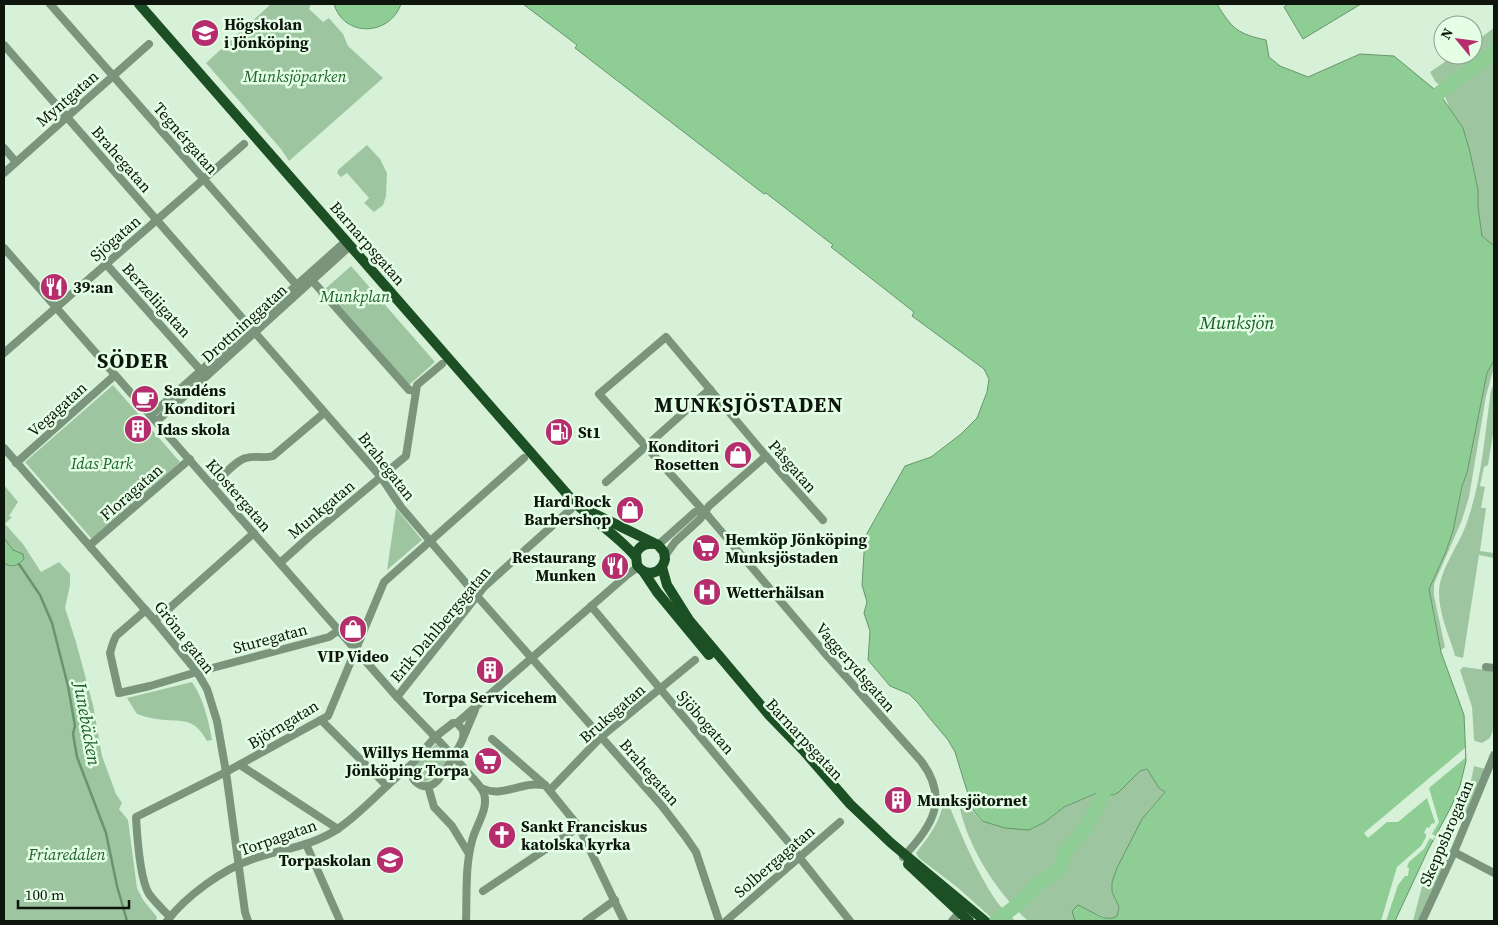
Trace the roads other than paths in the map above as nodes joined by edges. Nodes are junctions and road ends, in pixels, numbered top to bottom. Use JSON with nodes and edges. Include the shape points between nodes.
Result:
{"nodes":[{"id":1,"x":50,"y":4,"type":"edge"},
{"id":2,"x":139,"y":4,"type":"edge"},
{"id":3,"x":149,"y":44,"type":"dead end"},
{"id":4,"x":4,"y":45,"type":"edge"},
{"id":5,"x":113,"y":76,"type":"junction"},
{"id":6,"x":66,"y":117,"type":"junction"},
{"id":7,"x":244,"y":144,"type":"dead end"},
{"id":8,"x":4,"y":148,"type":"edge"},
{"id":9,"x":16,"y":162,"type":"junction"},
{"id":10,"x":4,"y":172,"type":"edge"},
{"id":11,"x":203,"y":179,"type":"junction"},
{"id":12,"x":156,"y":220,"type":"junction"},
{"id":13,"x":348,"y":244,"type":"junction"},
{"id":14,"x":4,"y":248,"type":"edge"},
{"id":15,"x":106,"y":264,"type":"junction"},
{"id":16,"x":310,"y":278,"type":"junction"},
{"id":17,"x":299,"y":288,"type":"junction"},
{"id":18,"x":56,"y":306,"type":"junction"},
{"id":19,"x":252,"y":330,"type":"junction"},
{"id":20,"x":4,"y":351,"type":"edge"},
{"id":21,"x":442,"y":364,"type":"dead end"},
{"id":22,"x":204,"y":374,"type":"junction"},
{"id":23,"x":116,"y":375,"type":"junction"},
{"id":24,"x":710,"y":389,"type":"junction"},
{"id":25,"x":416,"y":391,"type":"junction"},
{"id":26,"x":599,"y":394,"type":"joint"},
{"id":27,"x":324,"y":413,"type":"junction"},
{"id":28,"x":154,"y":418,"type":"junction"},
{"id":29,"x":646,"y":447,"type":"junction"},
{"id":30,"x":4,"y":448,"type":"edge"},
{"id":31,"x":766,"y":456,"type":"junction"},
{"id":32,"x":524,"y":458,"type":"dead end"},
{"id":33,"x":190,"y":460,"type":"junction"},
{"id":34,"x":16,"y":463,"type":"junction"},
{"id":35,"x":381,"y":477,"type":"junction"},
{"id":36,"x":606,"y":482,"type":"dead end"},
{"id":37,"x":213,"y":485,"type":"junction"},
{"id":38,"x":573,"y":506,"type":"junction"},
{"id":39,"x":704,"y":512,"type":"junction"},
{"id":40,"x":823,"y":520,"type":"dead end"},
{"id":41,"x":254,"y":533,"type":"junction"},
{"id":42,"x":431,"y":541,"type":"junction"},
{"id":43,"x":656,"y":544,"type":"junction"},
{"id":44,"x":90,"y":545,"type":"junction"},
{"id":45,"x":636,"y":556,"type":"junction"},
{"id":46,"x":665,"y":556,"type":"junction"},
{"id":47,"x":280,"y":563,"type":"junction"},
{"id":48,"x":662,"y":567,"type":"junction"},
{"id":49,"x":641,"y":569,"type":"junction"},
{"id":50,"x":477,"y":596,"type":"junction"},
{"id":51,"x":591,"y":606,"type":"junction"},
{"id":52,"x":146,"y":610,"type":"junction"},
{"id":53,"x":156,"y":621,"type":"junction"},
{"id":54,"x":339,"y":630,"type":"junction"},
{"id":55,"x":356,"y":651,"type":"junction"},
{"id":56,"x":531,"y":657,"type":"junction"},
{"id":57,"x":695,"y":660,"type":"dead end"},
{"id":58,"x":197,"y":672,"type":"junction"},
{"id":59,"x":660,"y":689,"type":"junction"},
{"id":60,"x":397,"y":697,"type":"junction"},
{"id":61,"x":477,"y":706,"type":"junction"},
{"id":62,"x":322,"y":720,"type":"junction"},
{"id":63,"x":457,"y":723,"type":"junction"},
{"id":64,"x":435,"y":737,"type":"junction"},
{"id":65,"x":601,"y":737,"type":"junction"},
{"id":66,"x":463,"y":738,"type":"junction"},
{"id":67,"x":492,"y":739,"type":"dead end"},
{"id":68,"x":1494,"y":755,"type":"edge"},
{"id":69,"x":453,"y":756,"type":"junction"},
{"id":70,"x":240,"y":765,"type":"junction"},
{"id":71,"x":411,"y":765,"type":"junction"},
{"id":72,"x":226,"y":772,"type":"junction"},
{"id":73,"x":412,"y":776,"type":"junction"},
{"id":74,"x":397,"y":777,"type":"junction"},
{"id":75,"x":387,"y":786,"type":"junction"},
{"id":76,"x":428,"y":786,"type":"junction"},
{"id":77,"x":481,"y":788,"type":"junction"},
{"id":78,"x":548,"y":788,"type":"junction"},
{"id":79,"x":840,"y":822,"type":"dead end"},
{"id":80,"x":579,"y":827,"type":"junction"},
{"id":81,"x":338,"y":829,"type":"junction"},
{"id":82,"x":306,"y":844,"type":"junction"},
{"id":83,"x":1454,"y":852,"type":"junction"},
{"id":84,"x":469,"y":854,"type":"junction"},
{"id":85,"x":904,"y":856,"type":"junction"},
{"id":86,"x":799,"y":857,"type":"junction"},
{"id":87,"x":239,"y":865,"type":"junction"},
{"id":88,"x":1494,"y":873,"type":"edge"},
{"id":89,"x":483,"y":891,"type":"dead end"},
{"id":90,"x":615,"y":900,"type":"junction"},
{"id":91,"x":963,"y":909,"type":"junction"},
{"id":92,"x":169,"y":919,"type":"edge"},
{"id":93,"x":982,"y":919,"type":"edge"},
{"id":94,"x":248,"y":921,"type":"edge"},
{"id":95,"x":340,"y":921,"type":"edge"},
{"id":96,"x":466,"y":921,"type":"edge"},
{"id":97,"x":586,"y":921,"type":"edge"},
{"id":98,"x":624,"y":921,"type":"edge"},
{"id":99,"x":718,"y":921,"type":"edge"},
{"id":100,"x":726,"y":921,"type":"edge"},
{"id":101,"x":850,"y":921,"type":"edge"},
{"id":102,"x":952,"y":921,"type":"edge"},
{"id":103,"x":969,"y":921,"type":"edge"},
{"id":104,"x":1422,"y":921,"type":"edge"}],
"edges":[{"from":1,"to":5,"type":"street","name":"Tegnérgatan"},
{"from":2,"to":13,"type":"main road","name":"Barnarpsgatan"},
{"from":3,"to":5,"type":"street","name":"Myntgatan"},
{"from":4,"to":6,"type":"street","name":"Brahegatan"},
{"from":5,"to":6,"type":"street","name":"Myntgatan"},
{"from":5,"to":11,"type":"street","name":"Tegnérgatan"},
{"from":6,"to":9,"type":"street","name":"Myntgatan"},
{"from":6,"to":12,"type":"street","name":"Brahegatan"},
{"from":7,"to":11,"type":"street","name":"Sjögatan"},
{"from":8,"to":9,"type":"street"},
{"from":9,"to":10,"type":"street","name":"Myntgatan"},
{"from":11,"to":12,"type":"street","name":"Sjögatan"},
{"from":11,"to":17,"type":"street","name":"Tegnérgatan"},
{"from":12,"to":15,"type":"street","name":"Sjögatan"},
{"from":12,"to":19,"type":"street","name":"Brahegatan"},
{"from":13,"to":16,"type":"street","name":"Drottninggatan"},
{"from":13,"to":38,"type":"main road","name":"Barnarpsgatan"},
{"from":14,"to":18,"type":"street","name":"Klostergatan"},
{"from":15,"to":18,"type":"street","name":"Sjögatan"},
{"from":15,"to":22,"type":"street","name":"Berzeliigatan"},
{"from":16,"to":17,"type":"street","name":"Drottninggatan"},
{"from":16,"to":25,"type":"street","via":[[409,390]]},
{"from":17,"to":19,"type":"street","name":"Drottninggatan"},
{"from":18,"to":20,"type":"street","name":"Sjögatan"},
{"from":18,"to":23,"type":"street","name":"Klostergatan"},
{"from":19,"to":22,"type":"street","name":"Drottninggatan"},
{"from":19,"to":27,"type":"street","name":"Brahegatan"},
{"from":21,"to":25,"type":"street","via":[[417,385]]},
{"from":22,"to":28,"type":"street","name":"Drottninggatan"},
{"from":23,"to":28,"type":"street","name":"Klostergatan"},
{"from":23,"to":34,"type":"street","name":"Vegagatan"},
{"from":24,"to":26,"type":"street","name":"Påsgatan","via":[[666,337]]},
{"from":24,"to":29,"type":"street"},
{"from":24,"to":31,"type":"street","name":"Påsgatan"},
{"from":25,"to":35,"type":"street","name":"Munkgatan","via":[[406,456]]},
{"from":26,"to":29,"type":"street","name":"Vaggerydsgatan"},
{"from":27,"to":35,"type":"street","name":"Brahegatan"},
{"from":27,"to":37,"type":"street","via":[[274,456],[243,458]]},
{"from":28,"to":33,"type":"street","name":"Klostergatan"},
{"from":29,"to":36,"type":"street"},
{"from":29,"to":39,"type":"street","name":"Vaggerydsgatan"},
{"from":30,"to":34,"type":"street","name":"Gröna gatan"},
{"from":31,"to":39,"type":"street"},
{"from":31,"to":40,"type":"street","name":"Påsgatan"},
{"from":32,"to":42,"type":"street","name":"Björngatan"},
{"from":33,"to":37,"type":"street","name":"Klostergatan"},
{"from":33,"to":44,"type":"street","name":"Floragatan"},
{"from":34,"to":44,"type":"street","name":"Gröna gatan"},
{"from":35,"to":42,"type":"street","name":"Brahegatan","via":[[401,507]]},
{"from":35,"to":47,"type":"street","name":"Munkgatan"},
{"from":37,"to":41,"type":"street","name":"Klostergatan"},
{"from":38,"to":43,"type":"main road","name":"Barnarpsgatan"},
{"from":38,"to":45,"type":"main road","name":"Barnarpsgatan","via":[[623,542]]},
{"from":38,"to":50,"type":"street","name":"Erik Dahlbergsgatan"},
{"from":39,"to":43,"type":"street","via":[[695,512]]},
{"from":39,"to":46,"type":"street"},
{"from":39,"to":85,"type":"street","name":"Vaggerydsgatan","via":[[929,773],[936,797],[933,816],[927,829]]},
{"from":41,"to":47,"type":"street","name":"Klostergatan"},
{"from":41,"to":53,"type":"street"},
{"from":42,"to":50,"type":"street","name":"Brahegatan"},
{"from":42,"to":55,"type":"street","name":"Björngatan","via":[[384,582]]},
{"from":43,"to":45,"type":"main road","via":[[642,546]]},
{"from":43,"to":46,"type":"main road"},
{"from":44,"to":52,"type":"street","name":"Gröna gatan"},
{"from":45,"to":49,"type":"main road"},
{"from":46,"to":48,"type":"main road"},
{"from":47,"to":54,"type":"street","name":"Klostergatan"},
{"from":48,"to":49,"type":"main road","via":[[653,573]]},
{"from":48,"to":85,"type":"main road","name":"Barnarpsgatan","via":[[667,585],[688,620],[860,815]]},
{"from":49,"to":51,"type":"street"},
{"from":49,"to":85,"type":"main road","name":"Barnarpsgatan","via":[[698,642],[764,718],[846,807]]},
{"from":50,"to":56,"type":"street","name":"Brahegatan"},
{"from":50,"to":60,"type":"street","name":"Erik Dahlbergsgatan"},
{"from":51,"to":56,"type":"street"},
{"from":51,"to":59,"type":"street","name":"Sjöbogatan"},
{"from":52,"to":53,"type":"street","name":"Gröna gatan"},
{"from":52,"to":58,"type":"street","name":"Sturegatan","via":[[113,641],[110,653],[118,691],[150,686]]},
{"from":53,"to":58,"type":"street","name":"Gröna gatan"},
{"from":54,"to":55,"type":"street","name":"Klostergatan"},
{"from":54,"to":58,"type":"street","name":"Sturegatan","via":[[328,637]]},
{"from":55,"to":60,"type":"street","name":"Klostergatan"},
{"from":55,"to":62,"type":"street","name":"Björngatan","via":[[328,716]]},
{"from":56,"to":61,"type":"street"},
{"from":56,"to":65,"type":"street","name":"Brahegatan"},
{"from":57,"to":59,"type":"street","name":"Bruksgatan"},
{"from":58,"to":72,"type":"street","name":"Gröna gatan","via":[[207,689],[217,721]]},
{"from":59,"to":65,"type":"street","name":"Bruksgatan"},
{"from":59,"to":86,"type":"street","name":"Sjöbogatan"},
{"from":60,"to":64,"type":"street","name":"Klostergatan"},
{"from":61,"to":63,"type":"street"},
{"from":61,"to":66,"type":"street"},
{"from":62,"to":70,"type":"street","name":"Björngatan"},
{"from":62,"to":75,"type":"street"},
{"from":63,"to":64,"type":"street","name":"Torpagatan"},
{"from":63,"to":66,"type":"street","via":[[464,730]]},
{"from":64,"to":69,"type":"street","name":"Klostergatan"},
{"from":64,"to":71,"type":"street","name":"Torpagatan"},
{"from":65,"to":78,"type":"street","name":"Bruksgatan"},
{"from":65,"to":99,"type":"street","name":"Brahegatan","via":[[662,806],[696,852]]},
{"from":66,"to":69,"type":"street"},
{"from":67,"to":78,"type":"street"},
{"from":68,"to":83,"type":"street","name":"Skeppsbrogatan"},
{"from":69,"to":76,"type":"street","via":[[438,780]]},
{"from":69,"to":77,"type":"street","name":"Klostergatan"},
{"from":70,"to":72,"type":"street","name":"Björngatan"},
{"from":70,"to":81,"type":"street"},
{"from":71,"to":73,"type":"street"},
{"from":71,"to":74,"type":"street","name":"Torpagatan"},
{"from":72,"to":87,"type":"street","name":"Gröna gatan"},
{"from":72,"to":92,"type":"street","name":"Björngatan","via":[[136,817],[144,882]]},
{"from":73,"to":74,"type":"street"},
{"from":73,"to":76,"type":"street","via":[[421,786]]},
{"from":74,"to":75,"type":"street","name":"Torpagatan"},
{"from":75,"to":81,"type":"street","name":"Torpagatan"},
{"from":76,"to":84,"type":"street","via":[[434,807],[452,826]]},
{"from":77,"to":78,"type":"street","via":[[498,792],[530,785]]},
{"from":77,"to":84,"type":"street","via":[[484,810]]},
{"from":78,"to":80,"type":"street"},
{"from":79,"to":86,"type":"street","name":"Solbergagatan"},
{"from":80,"to":89,"type":"street"},
{"from":80,"to":90,"type":"street"},
{"from":81,"to":82,"type":"street","name":"Torpagatan"},
{"from":82,"to":87,"type":"street","name":"Torpagatan"},
{"from":82,"to":95,"type":"street"},
{"from":83,"to":88,"type":"street"},
{"from":83,"to":104,"type":"street","name":"Skeppsbrogatan"},
{"from":84,"to":96,"type":"street"},
{"from":85,"to":91,"type":"main road","name":"Barnarpsgatan"},
{"from":86,"to":100,"type":"street","name":"Solbergagatan"},
{"from":86,"to":101,"type":"street","name":"Sjöbogatan"},
{"from":87,"to":92,"type":"street","name":"Torpagatan","via":[[194,894]]},
{"from":87,"to":94,"type":"street","name":"Gröna gatan"},
{"from":90,"to":97,"type":"street"},
{"from":90,"to":98,"type":"street"},
{"from":91,"to":93,"type":"main road"},
{"from":91,"to":102,"type":"street"},
{"from":91,"to":103,"type":"main road"}]}
